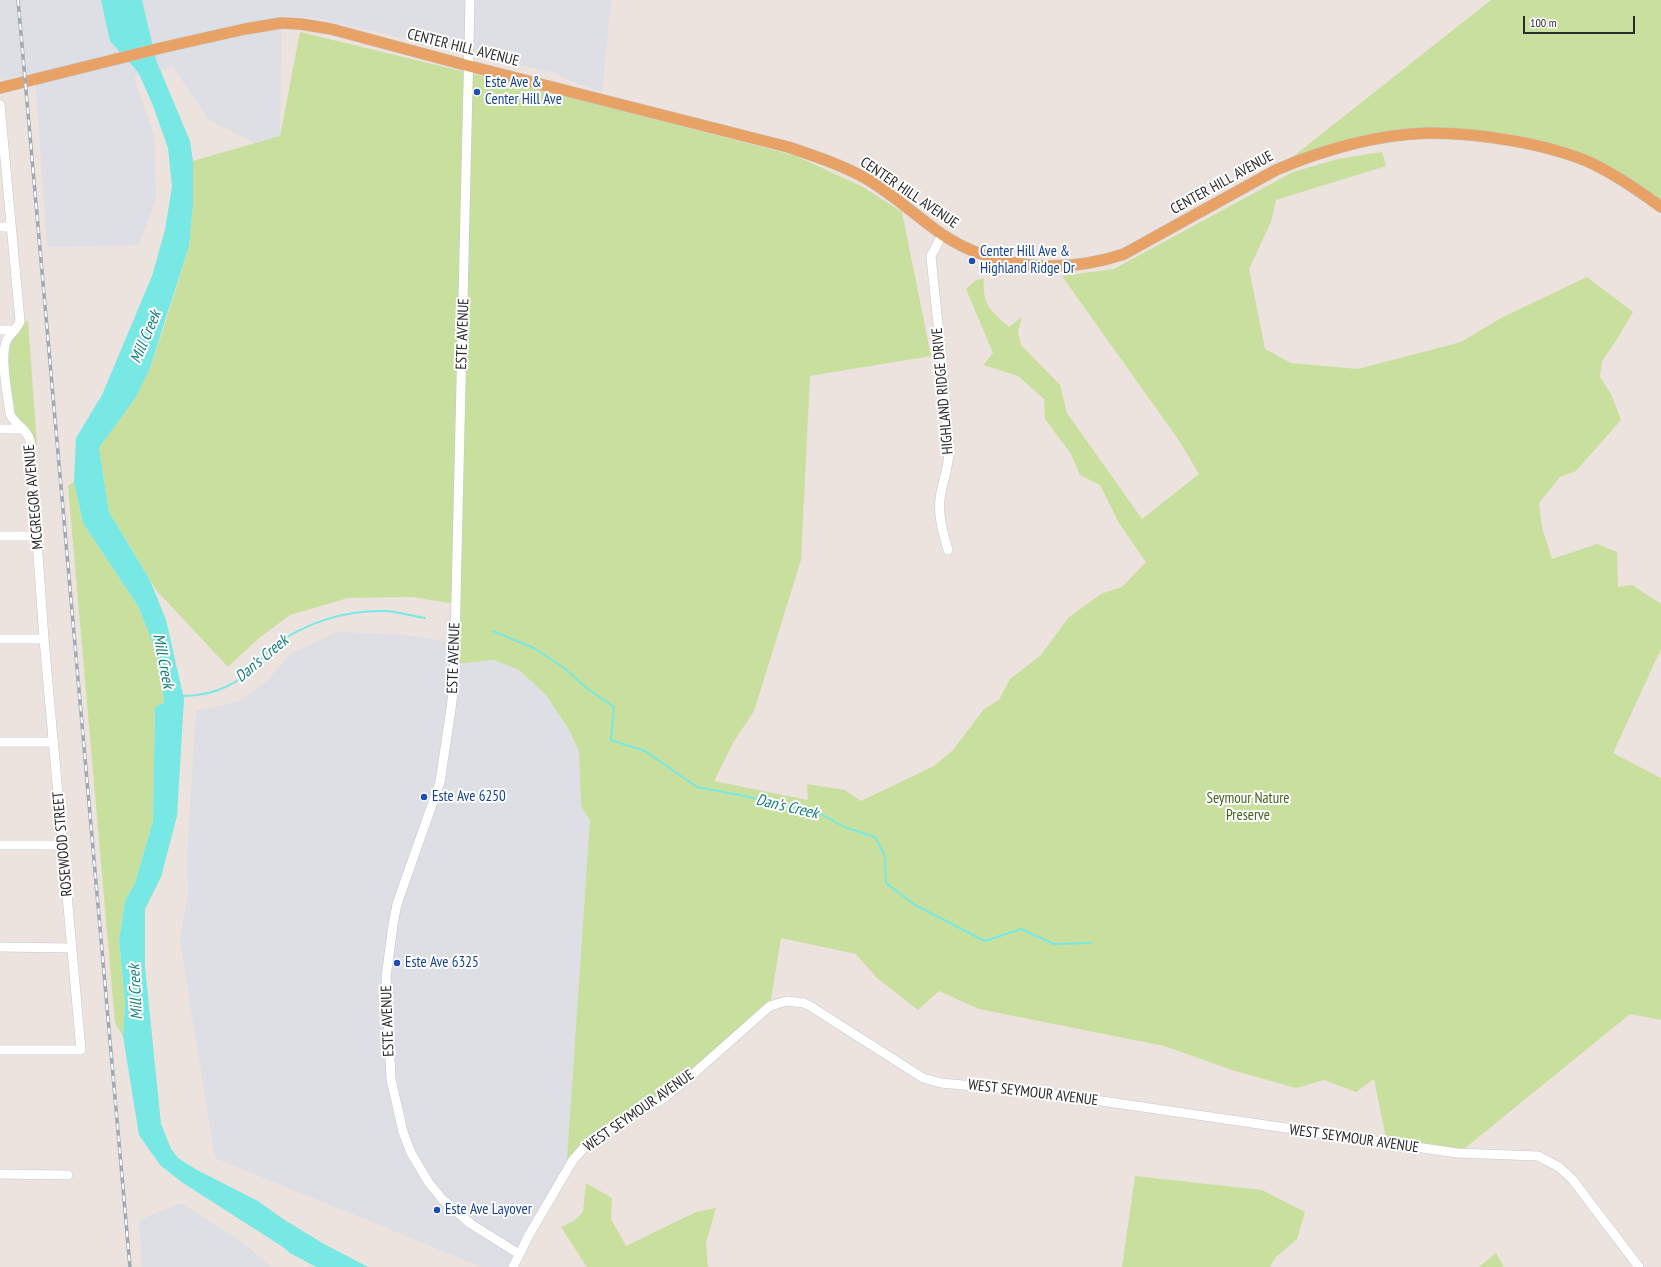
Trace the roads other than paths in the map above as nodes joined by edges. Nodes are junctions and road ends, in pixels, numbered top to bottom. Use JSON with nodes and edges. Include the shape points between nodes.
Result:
{"nodes":[{"id":1,"x":470,"y":0,"type":"edge"},
{"id":2,"x":469,"y":66,"type":"junction"},
{"id":3,"x":0,"y":88,"type":"edge"},
{"id":4,"x":0,"y":105,"type":"edge"},
{"id":5,"x":1661,"y":207,"type":"edge"},
{"id":6,"x":0,"y":227,"type":"edge"},
{"id":7,"x":11,"y":227,"type":"junction"},
{"id":8,"x":942,"y":234,"type":"junction"},
{"id":9,"x":0,"y":330,"type":"edge"},
{"id":10,"x":15,"y":330,"type":"junction"},
{"id":11,"x":0,"y":429,"type":"edge"},
{"id":12,"x":22,"y":429,"type":"junction"},
{"id":13,"x":0,"y":536,"type":"edge"},
{"id":14,"x":38,"y":536,"type":"junction"},
{"id":15,"x":948,"y":550,"type":"dead end"},
{"id":16,"x":0,"y":639,"type":"edge"},
{"id":17,"x":44,"y":639,"type":"junction"},
{"id":18,"x":0,"y":742,"type":"edge"},
{"id":19,"x":54,"y":742,"type":"junction"},
{"id":20,"x":0,"y":845,"type":"edge"},
{"id":21,"x":63,"y":845,"type":"junction"},
{"id":22,"x":0,"y":947,"type":"edge"},
{"id":23,"x":72,"y":948,"type":"junction"},
{"id":24,"x":0,"y":1050,"type":"edge"},
{"id":25,"x":0,"y":1174,"type":"edge"},
{"id":26,"x":68,"y":1175,"type":"dead end"},
{"id":27,"x":519,"y":1254,"type":"junction"},
{"id":28,"x":512,"y":1267,"type":"edge"},
{"id":29,"x":1639,"y":1267,"type":"edge"}],
"edges":[{"from":1,"to":2,"type":"street","name":"ESTE AVENUE"},
{"from":2,"to":3,"type":"main road","name":"CENTER HILL AVENUE","via":[[331,29],[281,23],[165,46]]},
{"from":2,"to":8,"type":"main road","name":"CENTER HILL AVENUE","via":[[788,147],[825,159],[867,180]]},
{"from":2,"to":27,"type":"street","name":"ESTE AVENUE","via":[[452,710],[440,782],[397,904],[386,977],[386,1005],[393,1094],[411,1153],[429,1182],[456,1211],[471,1224]]},
{"from":4,"to":7,"type":"street","name":"MCGREGOR AVENUE"},
{"from":5,"to":8,"type":"main road","name":"CENTER HILL AVENUE","via":[[1608,171],[1569,155],[1510,140],[1429,134],[1372,140],[1295,162],[1276,170],[1137,248],[1090,263],[1059,266],[1017,263],[977,252],[957,244]]},
{"from":6,"to":7,"type":"street"},
{"from":7,"to":10,"type":"street","name":"MCGREGOR AVENUE","via":[[20,321]]},
{"from":8,"to":15,"type":"street","name":"HIGHLAND RIDGE DRIVE","via":[[931,256],[949,452],[949,465],[940,498],[940,522]]},
{"from":9,"to":10,"type":"street"},
{"from":10,"to":12,"type":"street","name":"MCGREGOR AVENUE","via":[[6,344],[4,361],[10,414]]},
{"from":11,"to":12,"type":"street"},
{"from":12,"to":14,"type":"street","name":"MCGREGOR AVENUE","via":[[30,441]]},
{"from":13,"to":14,"type":"street"},
{"from":14,"to":17,"type":"street","name":"MCGREGOR AVENUE"},
{"from":16,"to":17,"type":"street"},
{"from":17,"to":19,"type":"street","name":"ROSEWOOD STREET"},
{"from":18,"to":19,"type":"street"},
{"from":19,"to":21,"type":"street","name":"ROSEWOOD STREET"},
{"from":20,"to":21,"type":"street"},
{"from":21,"to":23,"type":"street","name":"ROSEWOOD STREET"},
{"from":22,"to":23,"type":"street"},
{"from":23,"to":24,"type":"street","name":"ROSEWOOD STREET","via":[[81,1050]]},
{"from":25,"to":26,"type":"street"},
{"from":27,"to":28,"type":"street","name":"WEST SEYMOUR AVENUE"},
{"from":27,"to":29,"type":"street","name":"WEST SEYMOUR AVENUE","via":[[573,1160],[589,1142],[664,1098],[770,1006],[787,1001],[810,1006],[923,1078],[932,1081],[1081,1098],[1457,1153],[1538,1156],[1559,1167],[1572,1179]]}]}
